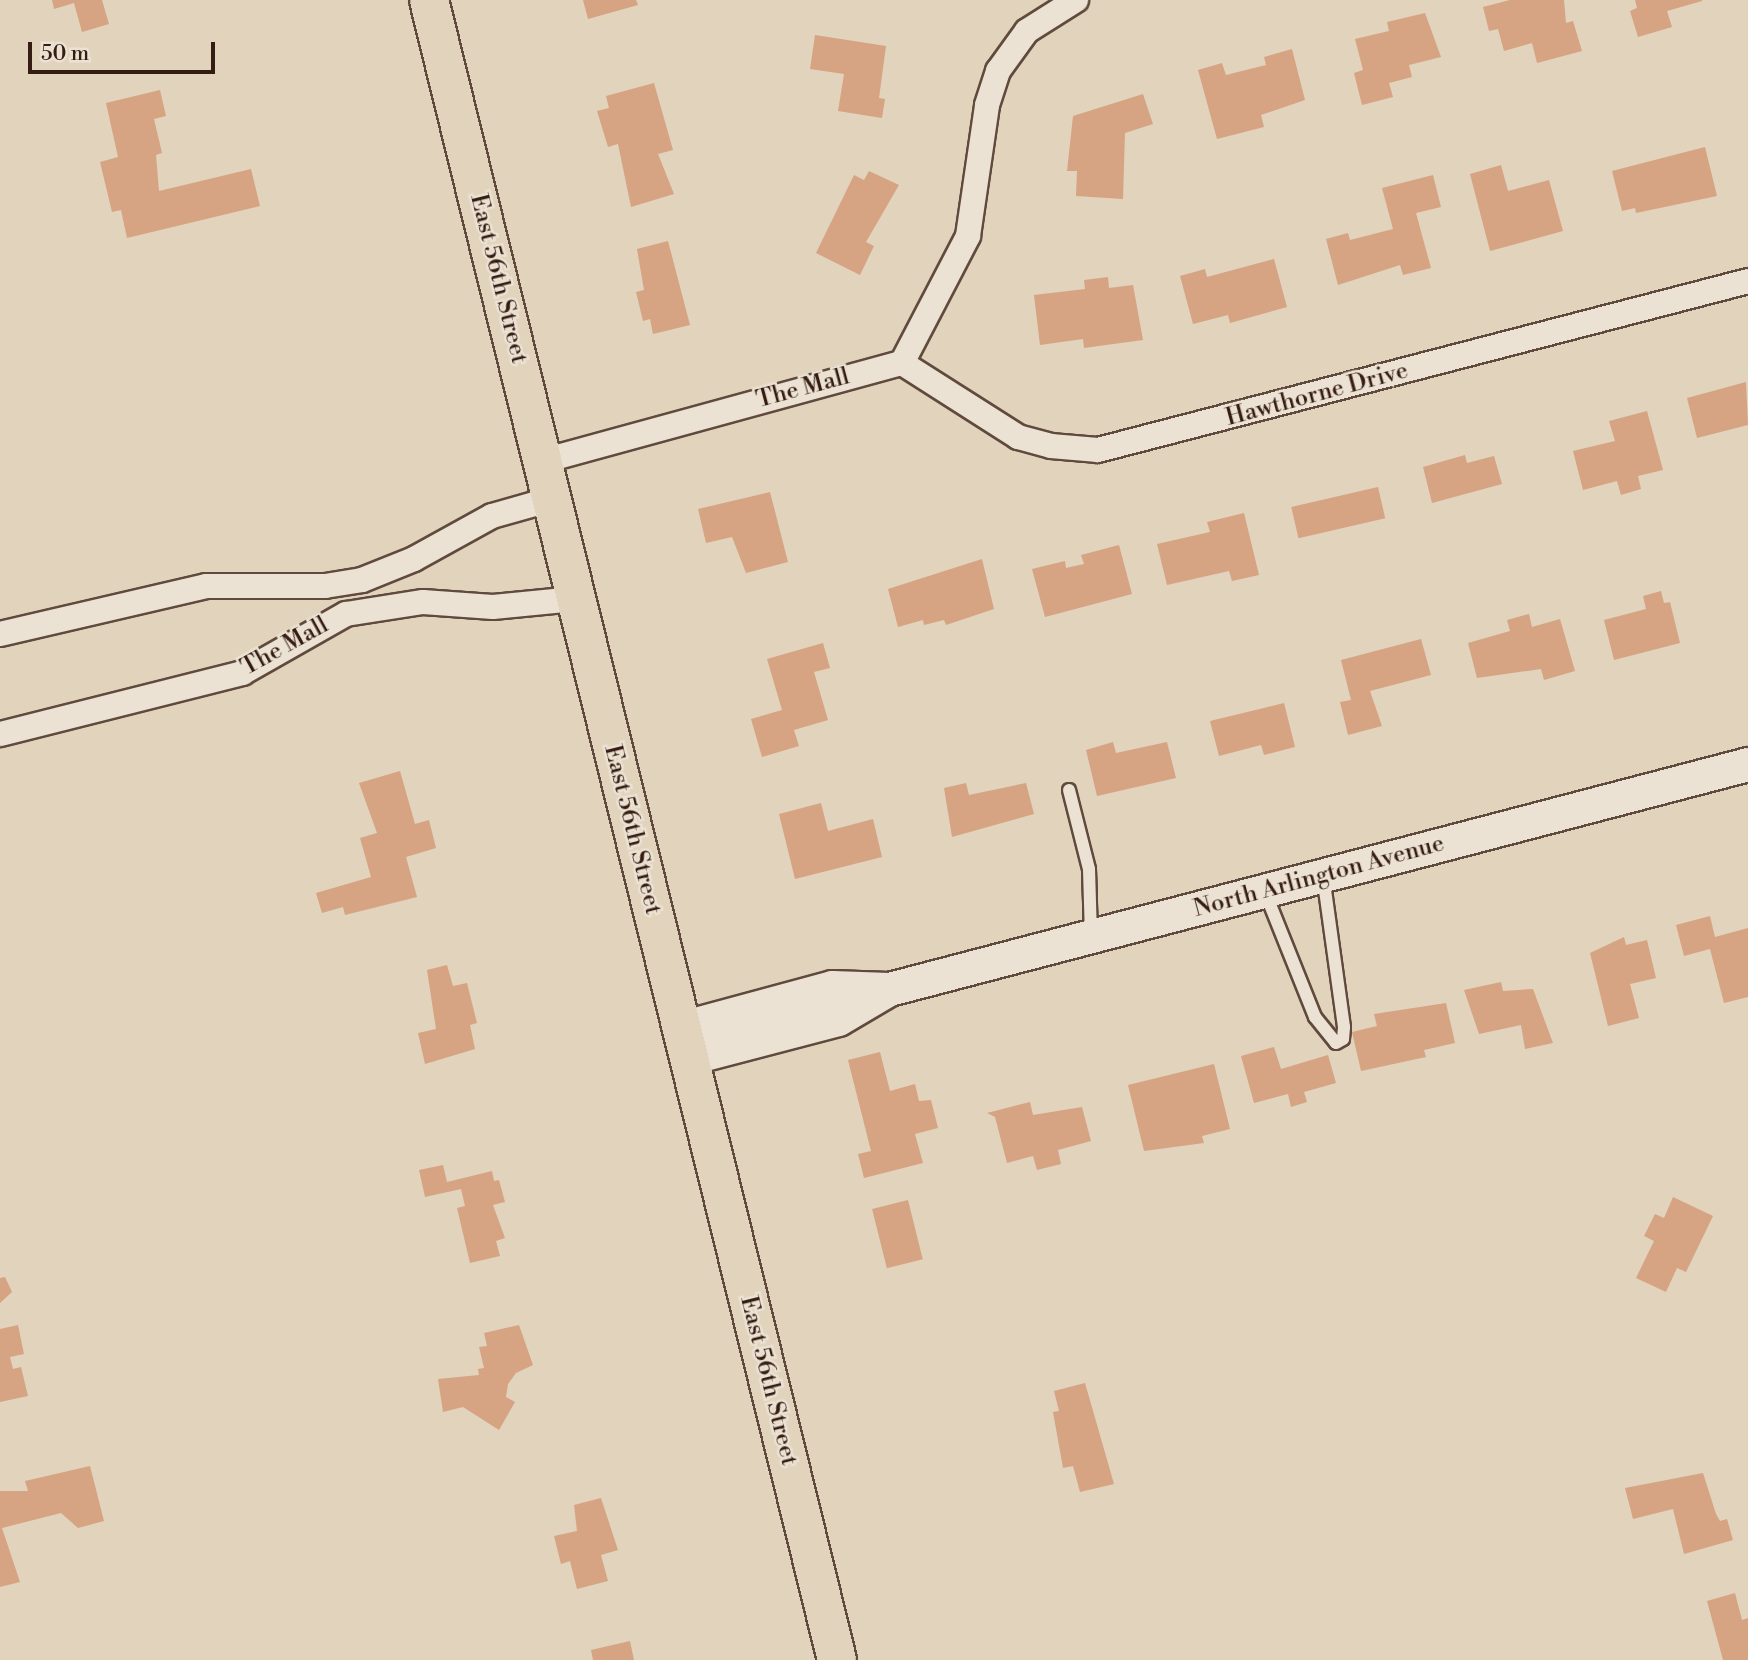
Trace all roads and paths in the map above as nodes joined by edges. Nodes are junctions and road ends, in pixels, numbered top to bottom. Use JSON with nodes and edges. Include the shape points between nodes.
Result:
{"nodes":[{"id":1,"x":429,"y":0,"type":"edge"},
{"id":2,"x":1076,"y":0,"type":"edge"},
{"id":3,"x":1748,"y":281,"type":"edge"},
{"id":4,"x":902,"y":363,"type":"junction"},
{"id":5,"x":542,"y":461,"type":"junction"},
{"id":6,"x":552,"y":499,"type":"junction"},
{"id":7,"x":414,"y":559,"type":"junction"},
{"id":8,"x":350,"y":582,"type":"junction"},
{"id":9,"x":575,"y":599,"type":"junction"},
{"id":10,"x":424,"y":602,"type":"junction"},
{"id":11,"x":358,"y":612,"type":"junction"},
{"id":12,"x":0,"y":634,"type":"edge"},
{"id":13,"x":0,"y":734,"type":"edge"},
{"id":14,"x":1748,"y":764,"type":"edge"},
{"id":15,"x":1069,"y":790,"type":"dead end"},
{"id":16,"x":1322,"y":875,"type":"junction"},
{"id":17,"x":1265,"y":891,"type":"junction"},
{"id":18,"x":1091,"y":936,"type":"junction"},
{"id":19,"x":685,"y":1043,"type":"junction"},
{"id":20,"x":837,"y":1660,"type":"edge"}],
"edges":[{"from":1,"to":5,"type":"main road","name":"East 56th Street"},
{"from":2,"to":4,"type":"street","via":[[1027,31],[998,71],[987,105],[968,236]]},
{"from":3,"to":4,"type":"street","name":"Hawthorne Drive","via":[[1098,450],[1051,446],[1018,437]]},
{"from":4,"to":5,"type":"street","name":"The Mall"},
{"from":5,"to":6,"type":"main road","name":"East 56th Street"},
{"from":6,"to":7,"type":"street","name":"The Mall","via":[[492,516]]},
{"from":6,"to":9,"type":"main road","name":"East 56th Street"},
{"from":7,"to":8,"type":"street","name":"The Mall"},
{"from":7,"to":10,"type":"street"},
{"from":8,"to":11,"type":"street"},
{"from":8,"to":12,"type":"street","name":"The Mall","via":[[206,586]]},
{"from":9,"to":10,"type":"street","name":"The Mall","via":[[493,607]]},
{"from":9,"to":19,"type":"main road","name":"East 56th Street"},
{"from":10,"to":11,"type":"street","name":"The Mall"},
{"from":11,"to":13,"type":"street","name":"The Mall","via":[[320,626],[242,673]]},
{"from":14,"to":16,"type":"main road","name":"North Arlington Avenue"},
{"from":15,"to":18,"type":"lane","via":[[1089,869]]},
{"from":16,"to":17,"type":"main road","name":"North Arlington Avenue"},
{"from":16,"to":17,"type":"lane","via":[[1343,1027],[1343,1040],[1336,1043],[1315,1017]]},
{"from":17,"to":18,"type":"main road","name":"North Arlington Avenue"},
{"from":18,"to":19,"type":"main road","name":"North Arlington Avenue","via":[[889,989],[838,1019]]},
{"from":19,"to":20,"type":"main road","name":"East 56th Street"}]}
